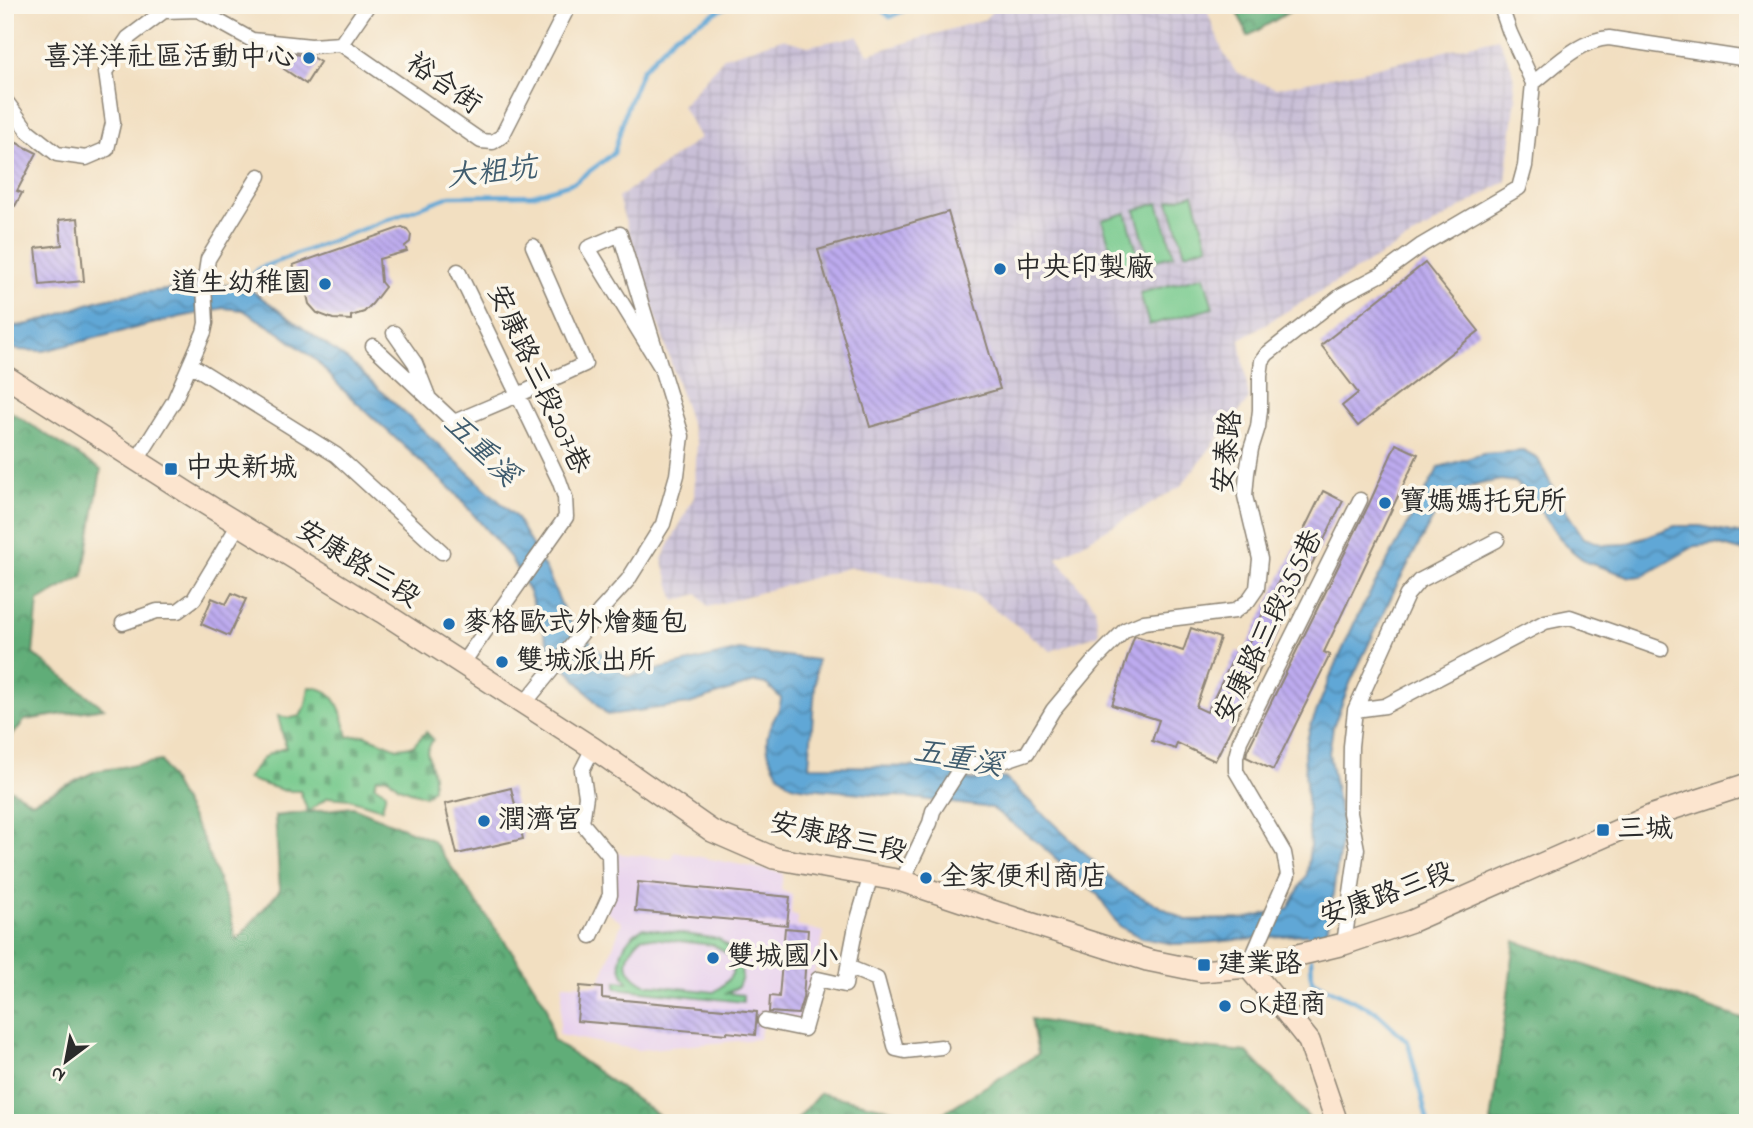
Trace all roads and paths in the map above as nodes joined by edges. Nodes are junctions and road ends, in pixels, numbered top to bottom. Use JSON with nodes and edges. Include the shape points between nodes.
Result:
{"nodes":[{"id":1,"x":368,"y":5,"type":"edge"},
{"id":2,"x":569,"y":5,"type":"edge"},
{"id":3,"x":1504,"y":5,"type":"edge"},
{"id":4,"x":341,"y":44,"type":"junction"},
{"id":5,"x":1748,"y":59,"type":"edge"},
{"id":6,"x":1533,"y":83,"type":"junction"},
{"id":7,"x":5,"y":100,"type":"edge"},
{"id":8,"x":259,"y":176,"type":"dead end"},
{"id":9,"x":533,"y":246,"type":"dead end"},
{"id":10,"x":458,"y":271,"type":"dead end"},
{"id":11,"x":394,"y":333,"type":"dead end"},
{"id":12,"x":373,"y":346,"type":"dead end"},
{"id":13,"x":190,"y":364,"type":"junction"},
{"id":14,"x":661,"y":367,"type":"junction"},
{"id":15,"x":5,"y":376,"type":"edge"},
{"id":16,"x":518,"y":396,"type":"junction"},
{"id":17,"x":430,"y":401,"type":"junction"},
{"id":18,"x":137,"y":460,"type":"junction"},
{"id":19,"x":1360,"y":500,"type":"dead end"},
{"id":20,"x":239,"y":524,"type":"junction"},
{"id":21,"x":1497,"y":540,"type":"dead end"},
{"id":22,"x":442,"y":552,"type":"dead end"},
{"id":23,"x":123,"y":624,"type":"dead end"},
{"id":24,"x":1661,"y":649,"type":"dead end"},
{"id":25,"x":462,"y":664,"type":"junction"},
{"id":26,"x":531,"y":696,"type":"junction"},
{"id":27,"x":1355,"y":710,"type":"junction"},
{"id":28,"x":593,"y":748,"type":"junction"},
{"id":29,"x":1748,"y":784,"type":"edge"},
{"id":30,"x":872,"y":875,"type":"junction"},
{"id":31,"x":902,"y":881,"type":"junction"},
{"id":32,"x":591,"y":936,"type":"dead end"},
{"id":33,"x":1344,"y":944,"type":"junction"},
{"id":34,"x":848,"y":967,"type":"junction"},
{"id":35,"x":1248,"y":967,"type":"junction"},
{"id":36,"x":765,"y":1021,"type":"dead end"},
{"id":37,"x":941,"y":1047,"type":"dead end"},
{"id":38,"x":1337,"y":1123,"type":"edge"}],
"edges":[{"from":1,"to":4,"type":"street"},
{"from":2,"to":4,"type":"street","name":"裕合街","via":[[502,136],[493,142],[481,141]]},
{"from":3,"to":6,"type":"street","via":[[1510,33]]},
{"from":4,"to":7,"type":"street","via":[[252,40],[198,10],[164,11],[128,38],[106,72],[113,123],[107,149],[86,158],[57,154],[28,131]]},
{"from":5,"to":6,"type":"street","via":[[1597,39]]},
{"from":6,"to":31,"type":"street","name":"安泰路","via":[[1519,188],[1342,295],[1262,361],[1258,427],[1245,496],[1260,559],[1257,588],[1248,601],[1235,611],[1144,622],[1125,630],[1053,710],[1027,753],[994,764],[963,764],[933,811]]},
{"from":8,"to":13,"type":"street","via":[[208,259],[206,323]]},
{"from":9,"to":16,"type":"street","via":[[585,364]]},
{"from":10,"to":16,"type":"street","name":"安康路三段207巷"},
{"from":11,"to":17,"type":"street","via":[[415,363]]},
{"from":12,"to":17,"type":"street"},
{"from":13,"to":18,"type":"street","via":[[174,401]]},
{"from":13,"to":22,"type":"street","via":[[336,455]]},
{"from":14,"to":14,"type":"street","via":[[620,234],[588,248],[595,260]]},
{"from":14,"to":26,"type":"street","via":[[682,436],[663,524],[628,580]]},
{"from":15,"to":18,"type":"main road","name":"安康路三段"},
{"from":16,"to":17,"type":"street","via":[[454,422]]},
{"from":16,"to":25,"type":"street","name":"安康路三段207巷","via":[[559,480],[566,517]]},
{"from":18,"to":20,"type":"main road","name":"安康路三段"},
{"from":19,"to":35,"type":"street","name":"安康路三段355巷","via":[[1236,757],[1236,771],[1284,853],[1288,875]]},
{"from":20,"to":23,"type":"street","via":[[194,599],[178,611],[157,611]]},
{"from":20,"to":25,"type":"main road","name":"安康路三段"},
{"from":21,"to":27,"type":"street","via":[[1419,581],[1407,595]]},
{"from":24,"to":27,"type":"street","via":[[1570,617],[1545,622],[1385,706]]},
{"from":25,"to":26,"type":"main road","name":"安康路三段"},
{"from":26,"to":28,"type":"main road","name":"安康路三段"},
{"from":27,"to":33,"type":"street","via":[[1350,813],[1357,849]]},
{"from":28,"to":30,"type":"main road","name":"安康路三段","via":[[712,831],[774,858]]},
{"from":28,"to":32,"type":"street","via":[[582,770],[586,796],[582,823],[609,855],[610,895]]},
{"from":29,"to":33,"type":"main road","name":"安康路三段","via":[[1653,815],[1412,921]]},
{"from":30,"to":31,"type":"main road","name":"安康路三段"},
{"from":30,"to":34,"type":"street"},
{"from":31,"to":35,"type":"main road","name":"安康路三段","via":[[1147,960],[1201,971]]},
{"from":33,"to":35,"type":"main road","name":"安康路三段"},
{"from":34,"to":36,"type":"street","via":[[845,985],[818,979],[804,1029]]},
{"from":34,"to":37,"type":"street","via":[[877,979],[896,1049]]},
{"from":35,"to":38,"type":"main road","via":[[1309,1041]]}]}
